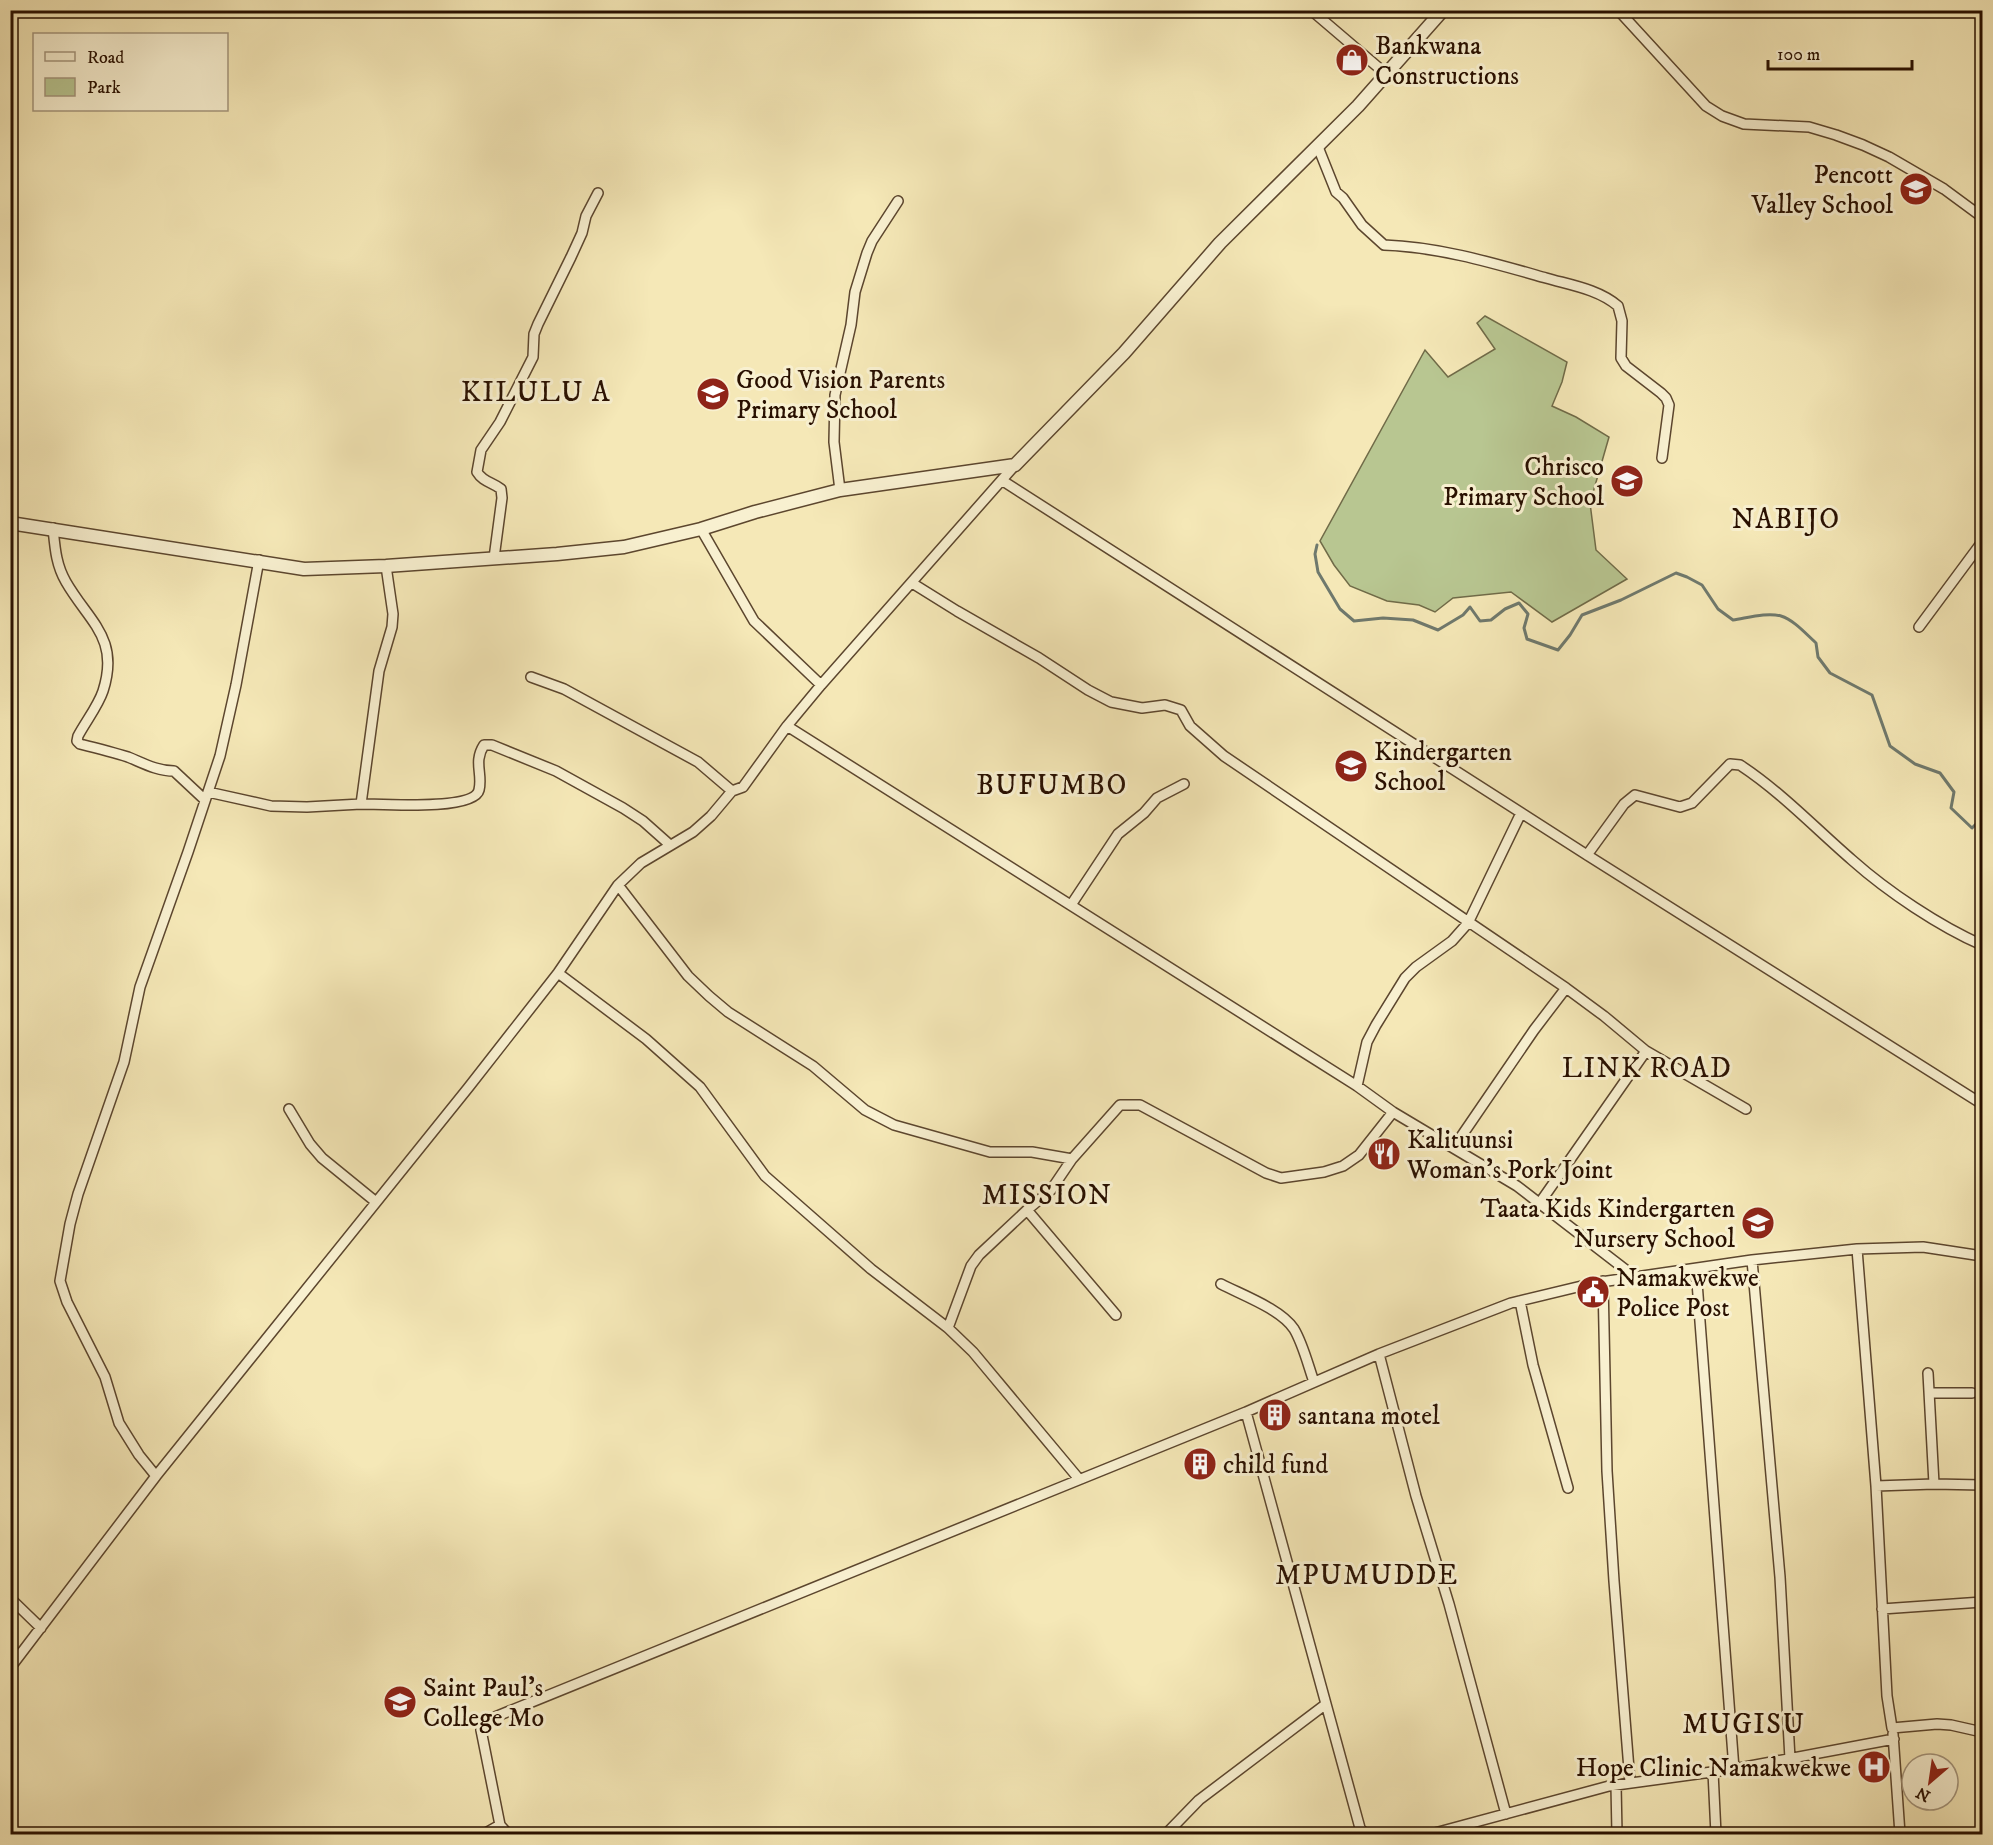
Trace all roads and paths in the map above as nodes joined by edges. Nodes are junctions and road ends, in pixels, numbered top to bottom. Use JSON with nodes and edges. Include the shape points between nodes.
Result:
{"nodes":[{"id":1,"x":1311,"y":10,"type":"edge"},
{"id":2,"x":1443,"y":10,"type":"edge"},
{"id":3,"x":1618,"y":10,"type":"edge"},
{"id":4,"x":1386,"y":74,"type":"junction"},
{"id":5,"x":1317,"y":147,"type":"junction"},
{"id":6,"x":598,"y":194,"type":"dead end"},
{"id":7,"x":898,"y":201,"type":"dead end"},
{"id":8,"x":1983,"y":217,"type":"edge"},
{"id":9,"x":1662,"y":458,"type":"dead end"},
{"id":10,"x":1015,"y":465,"type":"junction"},
{"id":11,"x":1003,"y":481,"type":"junction"},
{"id":12,"x":840,"y":490,"type":"junction"},
{"id":13,"x":10,"y":523,"type":"edge"},
{"id":14,"x":53,"y":528,"type":"junction"},
{"id":15,"x":702,"y":529,"type":"junction"},
{"id":16,"x":1983,"y":542,"type":"edge"},
{"id":17,"x":494,"y":558,"type":"junction"},
{"id":18,"x":259,"y":560,"type":"junction"},
{"id":19,"x":386,"y":566,"type":"junction"},
{"id":20,"x":912,"y":583,"type":"junction"},
{"id":21,"x":1919,"y":627,"type":"dead end"},
{"id":22,"x":531,"y":677,"type":"dead end"},
{"id":23,"x":820,"y":685,"type":"junction"},
{"id":24,"x":787,"y":726,"type":"junction"},
{"id":25,"x":1184,"y":784,"type":"dead end"},
{"id":26,"x":732,"y":791,"type":"junction"},
{"id":27,"x":207,"y":796,"type":"junction"},
{"id":28,"x":361,"y":804,"type":"junction"},
{"id":29,"x":1521,"y":813,"type":"junction"},
{"id":30,"x":670,"y":845,"type":"junction"},
{"id":31,"x":1587,"y":855,"type":"junction"},
{"id":32,"x":618,"y":885,"type":"junction"},
{"id":33,"x":1071,"y":905,"type":"junction"},
{"id":34,"x":1468,"y":923,"type":"junction"},
{"id":35,"x":1983,"y":945,"type":"edge"},
{"id":36,"x":558,"y":973,"type":"junction"},
{"id":37,"x":1566,"y":988,"type":"junction"},
{"id":38,"x":1646,"y":1051,"type":"junction"},
{"id":39,"x":1358,"y":1086,"type":"junction"},
{"id":40,"x":1983,"y":1104,"type":"edge"},
{"id":41,"x":289,"y":1109,"type":"dead end"},
{"id":42,"x":1746,"y":1109,"type":"dead end"},
{"id":43,"x":1393,"y":1112,"type":"junction"},
{"id":44,"x":1454,"y":1147,"type":"junction"},
{"id":45,"x":1072,"y":1159,"type":"junction"},
{"id":46,"x":376,"y":1202,"type":"junction"},
{"id":47,"x":1539,"y":1204,"type":"junction"},
{"id":48,"x":1027,"y":1210,"type":"junction"},
{"id":49,"x":1857,"y":1249,"type":"junction"},
{"id":50,"x":1983,"y":1256,"type":"edge"},
{"id":51,"x":1752,"y":1260,"type":"junction"},
{"id":52,"x":1696,"y":1269,"type":"junction"},
{"id":53,"x":1635,"y":1277,"type":"junction"},
{"id":54,"x":1603,"y":1281,"type":"junction"},
{"id":55,"x":1221,"y":1284,"type":"dead end"},
{"id":56,"x":1520,"y":1301,"type":"junction"},
{"id":57,"x":1116,"y":1316,"type":"dead end"},
{"id":58,"x":948,"y":1328,"type":"junction"},
{"id":59,"x":1379,"y":1354,"type":"junction"},
{"id":60,"x":1928,"y":1373,"type":"dead end"},
{"id":61,"x":1314,"y":1382,"type":"junction"},
{"id":62,"x":1930,"y":1393,"type":"junction"},
{"id":63,"x":1972,"y":1393,"type":"dead end"},
{"id":64,"x":1246,"y":1412,"type":"junction"},
{"id":65,"x":156,"y":1476,"type":"junction"},
{"id":66,"x":1079,"y":1479,"type":"junction"},
{"id":67,"x":1934,"y":1484,"type":"junction"},
{"id":68,"x":1983,"y":1485,"type":"edge"},
{"id":69,"x":1876,"y":1486,"type":"junction"},
{"id":70,"x":1568,"y":1488,"type":"dead end"},
{"id":71,"x":10,"y":1598,"type":"edge"},
{"id":72,"x":1983,"y":1602,"type":"edge"},
{"id":73,"x":1882,"y":1609,"type":"junction"},
{"id":74,"x":41,"y":1628,"type":"junction"},
{"id":75,"x":10,"y":1668,"type":"edge"},
{"id":76,"x":1326,"y":1704,"type":"junction"},
{"id":77,"x":1892,"y":1728,"type":"junction"},
{"id":78,"x":1983,"y":1732,"type":"edge"},
{"id":79,"x":1894,"y":1739,"type":"junction"},
{"id":80,"x":1790,"y":1760,"type":"junction"},
{"id":81,"x":1734,"y":1769,"type":"junction"},
{"id":82,"x":1713,"y":1772,"type":"junction"},
{"id":83,"x":1630,"y":1782,"type":"junction"},
{"id":84,"x":1616,"y":1785,"type":"junction"},
{"id":85,"x":1506,"y":1814,"type":"junction"},
{"id":86,"x":500,"y":1825,"type":"junction"},
{"id":87,"x":484,"y":1834,"type":"edge"},
{"id":88,"x":508,"y":1834,"type":"edge"},
{"id":89,"x":1166,"y":1834,"type":"edge"},
{"id":90,"x":1365,"y":1834,"type":"edge"},
{"id":91,"x":1431,"y":1834,"type":"edge"},
{"id":92,"x":1617,"y":1834,"type":"edge"},
{"id":93,"x":1716,"y":1834,"type":"edge"},
{"id":94,"x":1900,"y":1834,"type":"edge"}],
"edges":[{"from":1,"to":4,"type":"street"},
{"from":2,"to":4,"type":"street"},
{"from":3,"to":8,"type":"street","via":[[1706,106],[1722,116],[1744,124],[1809,127],[1836,135],[1889,157]]},
{"from":4,"to":5,"type":"street"},
{"from":5,"to":9,"type":"street","via":[[1336,192],[1384,245],[1413,246],[1494,263],[1598,293],[1618,306],[1622,321],[1621,358],[1666,398]]},
{"from":5,"to":10,"type":"street","via":[[1220,243],[1128,349]]},
{"from":6,"to":17,"type":"street","via":[[538,324],[528,368],[481,450],[477,472],[481,479],[501,489]]},
{"from":7,"to":12,"type":"street","via":[[867,253],[855,292],[836,395],[834,442]]},
{"from":10,"to":11,"type":"street"},
{"from":10,"to":12,"type":"street"},
{"from":11,"to":20,"type":"street"},
{"from":11,"to":29,"type":"street"},
{"from":12,"to":15,"type":"street"},
{"from":13,"to":14,"type":"street"},
{"from":14,"to":18,"type":"street"},
{"from":14,"to":27,"type":"street","via":[[56,560],[103,636],[107,651],[103,692],[77,741],[160,771],[174,771]]},
{"from":15,"to":17,"type":"street","via":[[624,547]]},
{"from":15,"to":23,"type":"street","via":[[754,621]]},
{"from":16,"to":21,"type":"street"},
{"from":17,"to":19,"type":"street"},
{"from":18,"to":19,"type":"street","via":[[304,569]]},
{"from":18,"to":27,"type":"street","via":[[236,685]]},
{"from":19,"to":28,"type":"street","via":[[392,627],[379,670]]},
{"from":20,"to":23,"type":"street"},
{"from":20,"to":34,"type":"street","via":[[1112,702],[1142,708],[1165,705],[1182,710],[1190,726],[1224,756]]},
{"from":22,"to":26,"type":"street","via":[[564,689],[698,762]]},
{"from":23,"to":24,"type":"street"},
{"from":24,"to":26,"type":"street","via":[[743,787]]},
{"from":24,"to":33,"type":"street"},
{"from":25,"to":33,"type":"street","via":[[1157,798],[1118,834]]},
{"from":26,"to":30,"type":"street","via":[[693,832]]},
{"from":27,"to":28,"type":"street","via":[[271,806]]},
{"from":27,"to":65,"type":"street","via":[[140,987],[124,1062],[72,1214],[60,1281],[105,1377],[119,1423]]},
{"from":28,"to":30,"type":"street","via":[[433,805],[468,800],[479,790],[477,768],[481,750],[484,745],[492,745],[556,771],[623,808]]},
{"from":29,"to":31,"type":"street"},
{"from":29,"to":34,"type":"street"},
{"from":30,"to":32,"type":"street","via":[[640,863]]},
{"from":31,"to":35,"type":"street","via":[[1635,795],[1680,807],[1692,803],[1730,764],[1740,765],[1888,889],[1943,925]]},
{"from":31,"to":40,"type":"street"},
{"from":32,"to":36,"type":"street"},
{"from":32,"to":45,"type":"street","via":[[688,976],[709,996],[813,1066],[865,1110],[894,1125],[990,1152],[1032,1152]]},
{"from":33,"to":39,"type":"street"},
{"from":34,"to":37,"type":"street"},
{"from":34,"to":39,"type":"street","via":[[1452,941],[1405,978],[1368,1042]]},
{"from":36,"to":46,"type":"street"},
{"from":36,"to":58,"type":"street","via":[[646,1039],[700,1087],[765,1176],[871,1269]]},
{"from":37,"to":38,"type":"street"},
{"from":37,"to":44,"type":"street"},
{"from":38,"to":42,"type":"street"},
{"from":38,"to":47,"type":"street"},
{"from":39,"to":43,"type":"street"},
{"from":41,"to":46,"type":"street","via":[[322,1158]]},
{"from":43,"to":44,"type":"street"},
{"from":43,"to":45,"type":"street","via":[[1359,1155],[1324,1172],[1281,1178],[1266,1173],[1130,1103],[1120,1105]]},
{"from":44,"to":47,"type":"street"},
{"from":45,"to":48,"type":"street","via":[[1052,1190]]},
{"from":46,"to":65,"type":"street"},
{"from":47,"to":53,"type":"street"},
{"from":48,"to":57,"type":"street"},
{"from":48,"to":58,"type":"street","via":[[971,1266]]},
{"from":49,"to":50,"type":"street","via":[[1923,1247]]},
{"from":49,"to":51,"type":"street"},
{"from":49,"to":69,"type":"street"},
{"from":51,"to":52,"type":"street"},
{"from":51,"to":80,"type":"street","via":[[1780,1577]]},
{"from":52,"to":53,"type":"street"},
{"from":52,"to":81,"type":"street"},
{"from":53,"to":54,"type":"street"},
{"from":54,"to":56,"type":"street"},
{"from":54,"to":83,"type":"street","via":[[1608,1482]]},
{"from":55,"to":61,"type":"street","via":[[1288,1322]]},
{"from":56,"to":59,"type":"street"},
{"from":56,"to":70,"type":"street","via":[[1533,1365]]},
{"from":58,"to":66,"type":"street","via":[[974,1352]]},
{"from":59,"to":61,"type":"street"},
{"from":59,"to":85,"type":"street"},
{"from":60,"to":62,"type":"street"},
{"from":61,"to":64,"type":"street"},
{"from":62,"to":63,"type":"street"},
{"from":62,"to":67,"type":"street"},
{"from":64,"to":66,"type":"street"},
{"from":64,"to":76,"type":"street"},
{"from":65,"to":74,"type":"street"},
{"from":66,"to":86,"type":"street","via":[[484,1720],[481,1730]]},
{"from":67,"to":68,"type":"street"},
{"from":67,"to":69,"type":"street"},
{"from":69,"to":73,"type":"street"},
{"from":71,"to":74,"type":"street"},
{"from":72,"to":73,"type":"street"},
{"from":73,"to":77,"type":"street"},
{"from":74,"to":75,"type":"street"},
{"from":76,"to":89,"type":"street","via":[[1199,1800]]},
{"from":76,"to":90,"type":"street","via":[[1360,1828]]},
{"from":77,"to":78,"type":"street","via":[[1937,1724]]},
{"from":77,"to":79,"type":"street"},
{"from":79,"to":80,"type":"street"},
{"from":79,"to":94,"type":"street"},
{"from":80,"to":81,"type":"street"},
{"from":81,"to":82,"type":"street"},
{"from":82,"to":83,"type":"street"},
{"from":82,"to":93,"type":"street"},
{"from":83,"to":84,"type":"street"},
{"from":84,"to":85,"type":"street"},
{"from":84,"to":92,"type":"street"},
{"from":85,"to":91,"type":"street"},
{"from":86,"to":87,"type":"street"},
{"from":86,"to":88,"type":"street"}]}
